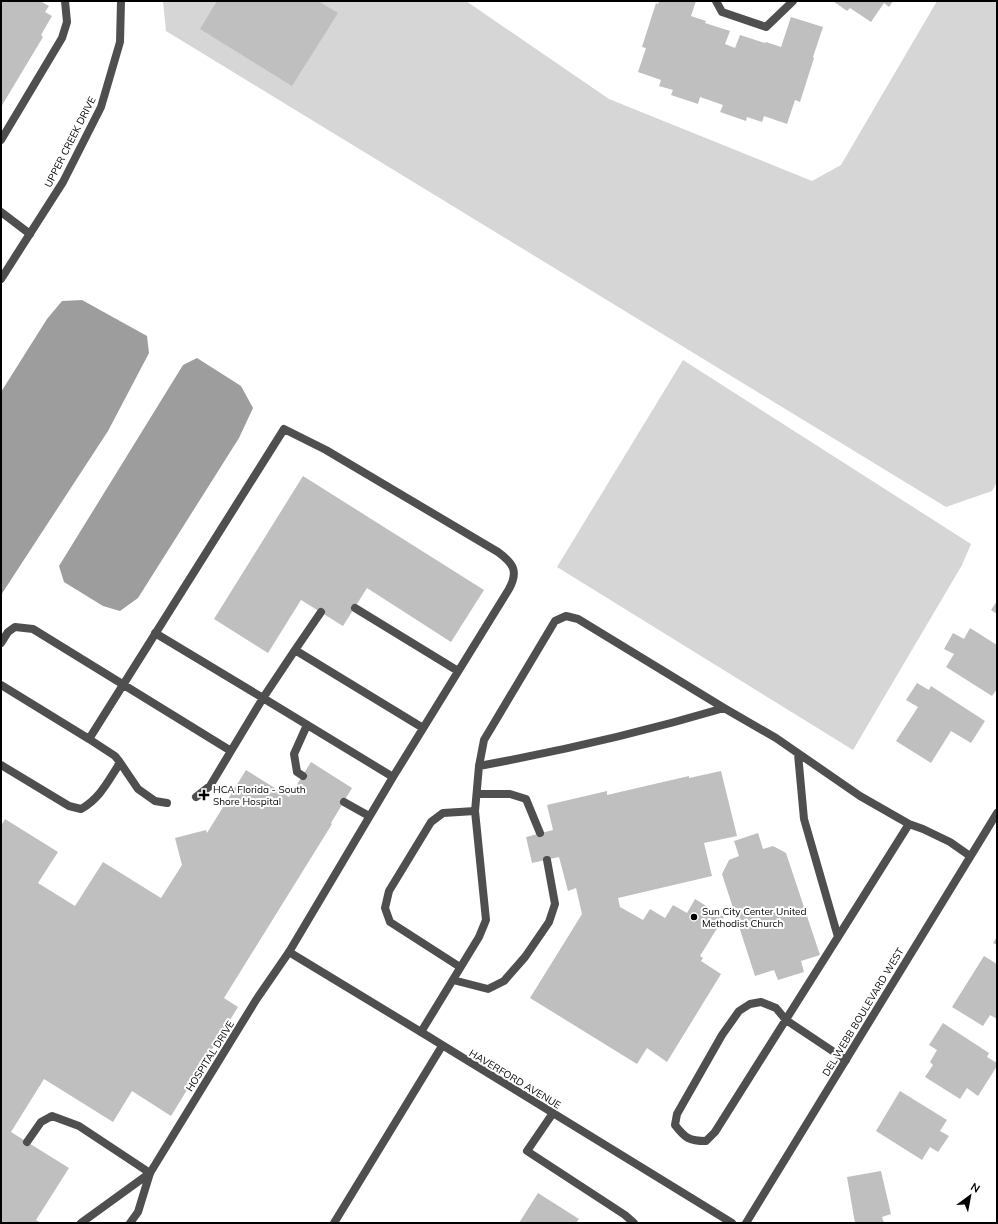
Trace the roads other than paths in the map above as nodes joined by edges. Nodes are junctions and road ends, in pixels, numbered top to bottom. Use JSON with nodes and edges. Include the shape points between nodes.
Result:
{"nodes":[{"id":1,"x":65,"y":1,"type":"edge"},
{"id":2,"x":121,"y":1,"type":"edge"},
{"id":3,"x":716,"y":1,"type":"edge"},
{"id":4,"x":793,"y":1,"type":"edge"},
{"id":5,"x":1,"y":140,"type":"edge"},
{"id":6,"x":1,"y":212,"type":"edge"},
{"id":7,"x":30,"y":234,"type":"junction"},
{"id":8,"x":1,"y":279,"type":"edge"},
{"id":9,"x":355,"y":608,"type":"dead end"},
{"id":10,"x":321,"y":612,"type":"dead end"},
{"id":11,"x":155,"y":633,"type":"junction"},
{"id":12,"x":1,"y":643,"type":"edge"},
{"id":13,"x":295,"y":650,"type":"junction"},
{"id":14,"x":458,"y":671,"type":"junction"},
{"id":15,"x":123,"y":684,"type":"junction"},
{"id":16,"x":1,"y":685,"type":"edge"},
{"id":17,"x":262,"y":698,"type":"junction"},
{"id":18,"x":724,"y":708,"type":"junction"},
{"id":19,"x":307,"y":725,"type":"junction"},
{"id":20,"x":423,"y":728,"type":"junction"},
{"id":21,"x":89,"y":739,"type":"junction"},
{"id":22,"x":231,"y":751,"type":"junction"},
{"id":23,"x":798,"y":754,"type":"junction"},
{"id":24,"x":120,"y":761,"type":"junction"},
{"id":25,"x":1,"y":764,"type":"edge"},
{"id":26,"x":479,"y":766,"type":"junction"},
{"id":27,"x":303,"y":776,"type":"dead end"},
{"id":28,"x":393,"y":777,"type":"junction"},
{"id":29,"x":477,"y":794,"type":"junction"},
{"id":30,"x":196,"y":798,"type":"dead end"},
{"id":31,"x":344,"y":802,"type":"dead end"},
{"id":32,"x":167,"y":804,"type":"dead end"},
{"id":33,"x":475,"y":810,"type":"junction"},
{"id":34,"x":997,"y":813,"type":"edge"},
{"id":35,"x":370,"y":816,"type":"junction"},
{"id":36,"x":909,"y":824,"type":"junction"},
{"id":37,"x":540,"y":833,"type":"dead end"},
{"id":38,"x":970,"y":856,"type":"junction"},
{"id":39,"x":546,"y":860,"type":"dead end"},
{"id":40,"x":838,"y":937,"type":"junction"},
{"id":41,"x":288,"y":952,"type":"junction"},
{"id":42,"x":460,"y":967,"type":"junction"},
{"id":43,"x":453,"y":980,"type":"junction"},
{"id":44,"x":786,"y":1020,"type":"junction"},
{"id":45,"x":421,"y":1032,"type":"junction"},
{"id":46,"x":442,"y":1046,"type":"junction"},
{"id":47,"x":846,"y":1060,"type":"junction"},
{"id":48,"x":553,"y":1113,"type":"junction"},
{"id":49,"x":27,"y":1142,"type":"dead end"},
{"id":50,"x":150,"y":1173,"type":"junction"},
{"id":51,"x":81,"y":1223,"type":"edge"},
{"id":52,"x":130,"y":1223,"type":"edge"},
{"id":53,"x":334,"y":1223,"type":"edge"},
{"id":54,"x":634,"y":1223,"type":"edge"},
{"id":55,"x":732,"y":1223,"type":"edge"},
{"id":56,"x":746,"y":1223,"type":"edge"}],
"edges":[{"from":1,"to":5,"type":"street","via":[[67,22],[62,38]]},
{"from":2,"to":7,"type":"street","name":"UPPER CREEK DRIVE","via":[[120,42],[101,107],[63,182]]},
{"from":3,"to":4,"type":"street","via":[[722,12],[766,27]]},
{"from":6,"to":7,"type":"street"},
{"from":7,"to":8,"type":"street","name":"UPPER CREEK DRIVE"},
{"from":9,"to":14,"type":"street"},
{"from":10,"to":13,"type":"street"},
{"from":11,"to":14,"type":"street","name":"HOSPITAL DRIVE","via":[[284,429],[326,450],[509,560],[514,571],[514,582]]},
{"from":11,"to":15,"type":"street"},
{"from":11,"to":17,"type":"street"},
{"from":12,"to":15,"type":"street","via":[[15,627],[32,629]]},
{"from":13,"to":17,"type":"street"},
{"from":13,"to":20,"type":"street"},
{"from":14,"to":20,"type":"street","name":"HOSPITAL DRIVE"},
{"from":15,"to":21,"type":"street"},
{"from":15,"to":22,"type":"street"},
{"from":16,"to":21,"type":"street"},
{"from":17,"to":19,"type":"street"},
{"from":17,"to":22,"type":"street"},
{"from":18,"to":23,"type":"street"},
{"from":18,"to":26,"type":"street","via":[[674,723],[546,754]]},
{"from":18,"to":26,"type":"street","via":[[578,619],[566,616],[555,621],[484,740]]},
{"from":19,"to":27,"type":"street","via":[[294,754],[297,772]]},
{"from":19,"to":28,"type":"street"},
{"from":20,"to":28,"type":"street","name":"HOSPITAL DRIVE"},
{"from":21,"to":24,"type":"street"},
{"from":22,"to":30,"type":"street","via":[[210,786]]},
{"from":23,"to":36,"type":"street","via":[[860,796]]},
{"from":23,"to":40,"type":"street","via":[[804,819]]},
{"from":24,"to":25,"type":"street","via":[[100,794],[81,809],[69,806]]},
{"from":24,"to":32,"type":"street","via":[[138,788],[155,801]]},
{"from":26,"to":29,"type":"street"},
{"from":28,"to":35,"type":"street","name":"HOSPITAL DRIVE"},
{"from":29,"to":33,"type":"street"},
{"from":29,"to":37,"type":"street","via":[[510,794],[526,799]]},
{"from":31,"to":35,"type":"street"},
{"from":33,"to":42,"type":"street","via":[[486,920],[479,937]]},
{"from":33,"to":42,"type":"street","via":[[443,813],[430,822],[389,891],[385,908],[390,922]]},
{"from":34,"to":38,"type":"street","name":"DEL WEBB BOULEVARD WEST"},
{"from":35,"to":41,"type":"street","name":"HOSPITAL DRIVE"},
{"from":36,"to":38,"type":"street","via":[[950,842]]},
{"from":36,"to":40,"type":"street"},
{"from":38,"to":47,"type":"street","name":"DEL WEBB BOULEVARD WEST"},
{"from":39,"to":43,"type":"street","via":[[555,904],[549,922],[525,957],[504,981],[488,989]]},
{"from":40,"to":44,"type":"street"},
{"from":41,"to":45,"type":"street","name":"HAVERFORD AVENUE"},
{"from":41,"to":50,"type":"street","name":"HOSPITAL DRIVE"},
{"from":42,"to":43,"type":"street"},
{"from":43,"to":45,"type":"street"},
{"from":44,"to":44,"type":"street","via":[[776,1008],[761,1002],[750,1004],[739,1011],[722,1035],[677,1114],[675,1125],[682,1134],[693,1141],[706,1141],[715,1132]]},
{"from":44,"to":47,"type":"street"},
{"from":45,"to":46,"type":"street","name":"HAVERFORD AVENUE"},
{"from":46,"to":48,"type":"street","name":"HAVERFORD AVENUE"},
{"from":46,"to":53,"type":"street"},
{"from":47,"to":56,"type":"street","name":"DEL WEBB BOULEVARD WEST"},
{"from":48,"to":54,"type":"street","via":[[527,1151],[625,1214]]},
{"from":48,"to":55,"type":"street","name":"HAVERFORD AVENUE"},
{"from":49,"to":50,"type":"street","via":[[41,1122],[52,1116],[79,1126]]},
{"from":50,"to":51,"type":"street","name":"HOSPITAL DRIVE"},
{"from":50,"to":52,"type":"street","name":"HOSPITAL DRIVE","via":[[138,1212]]}]}
